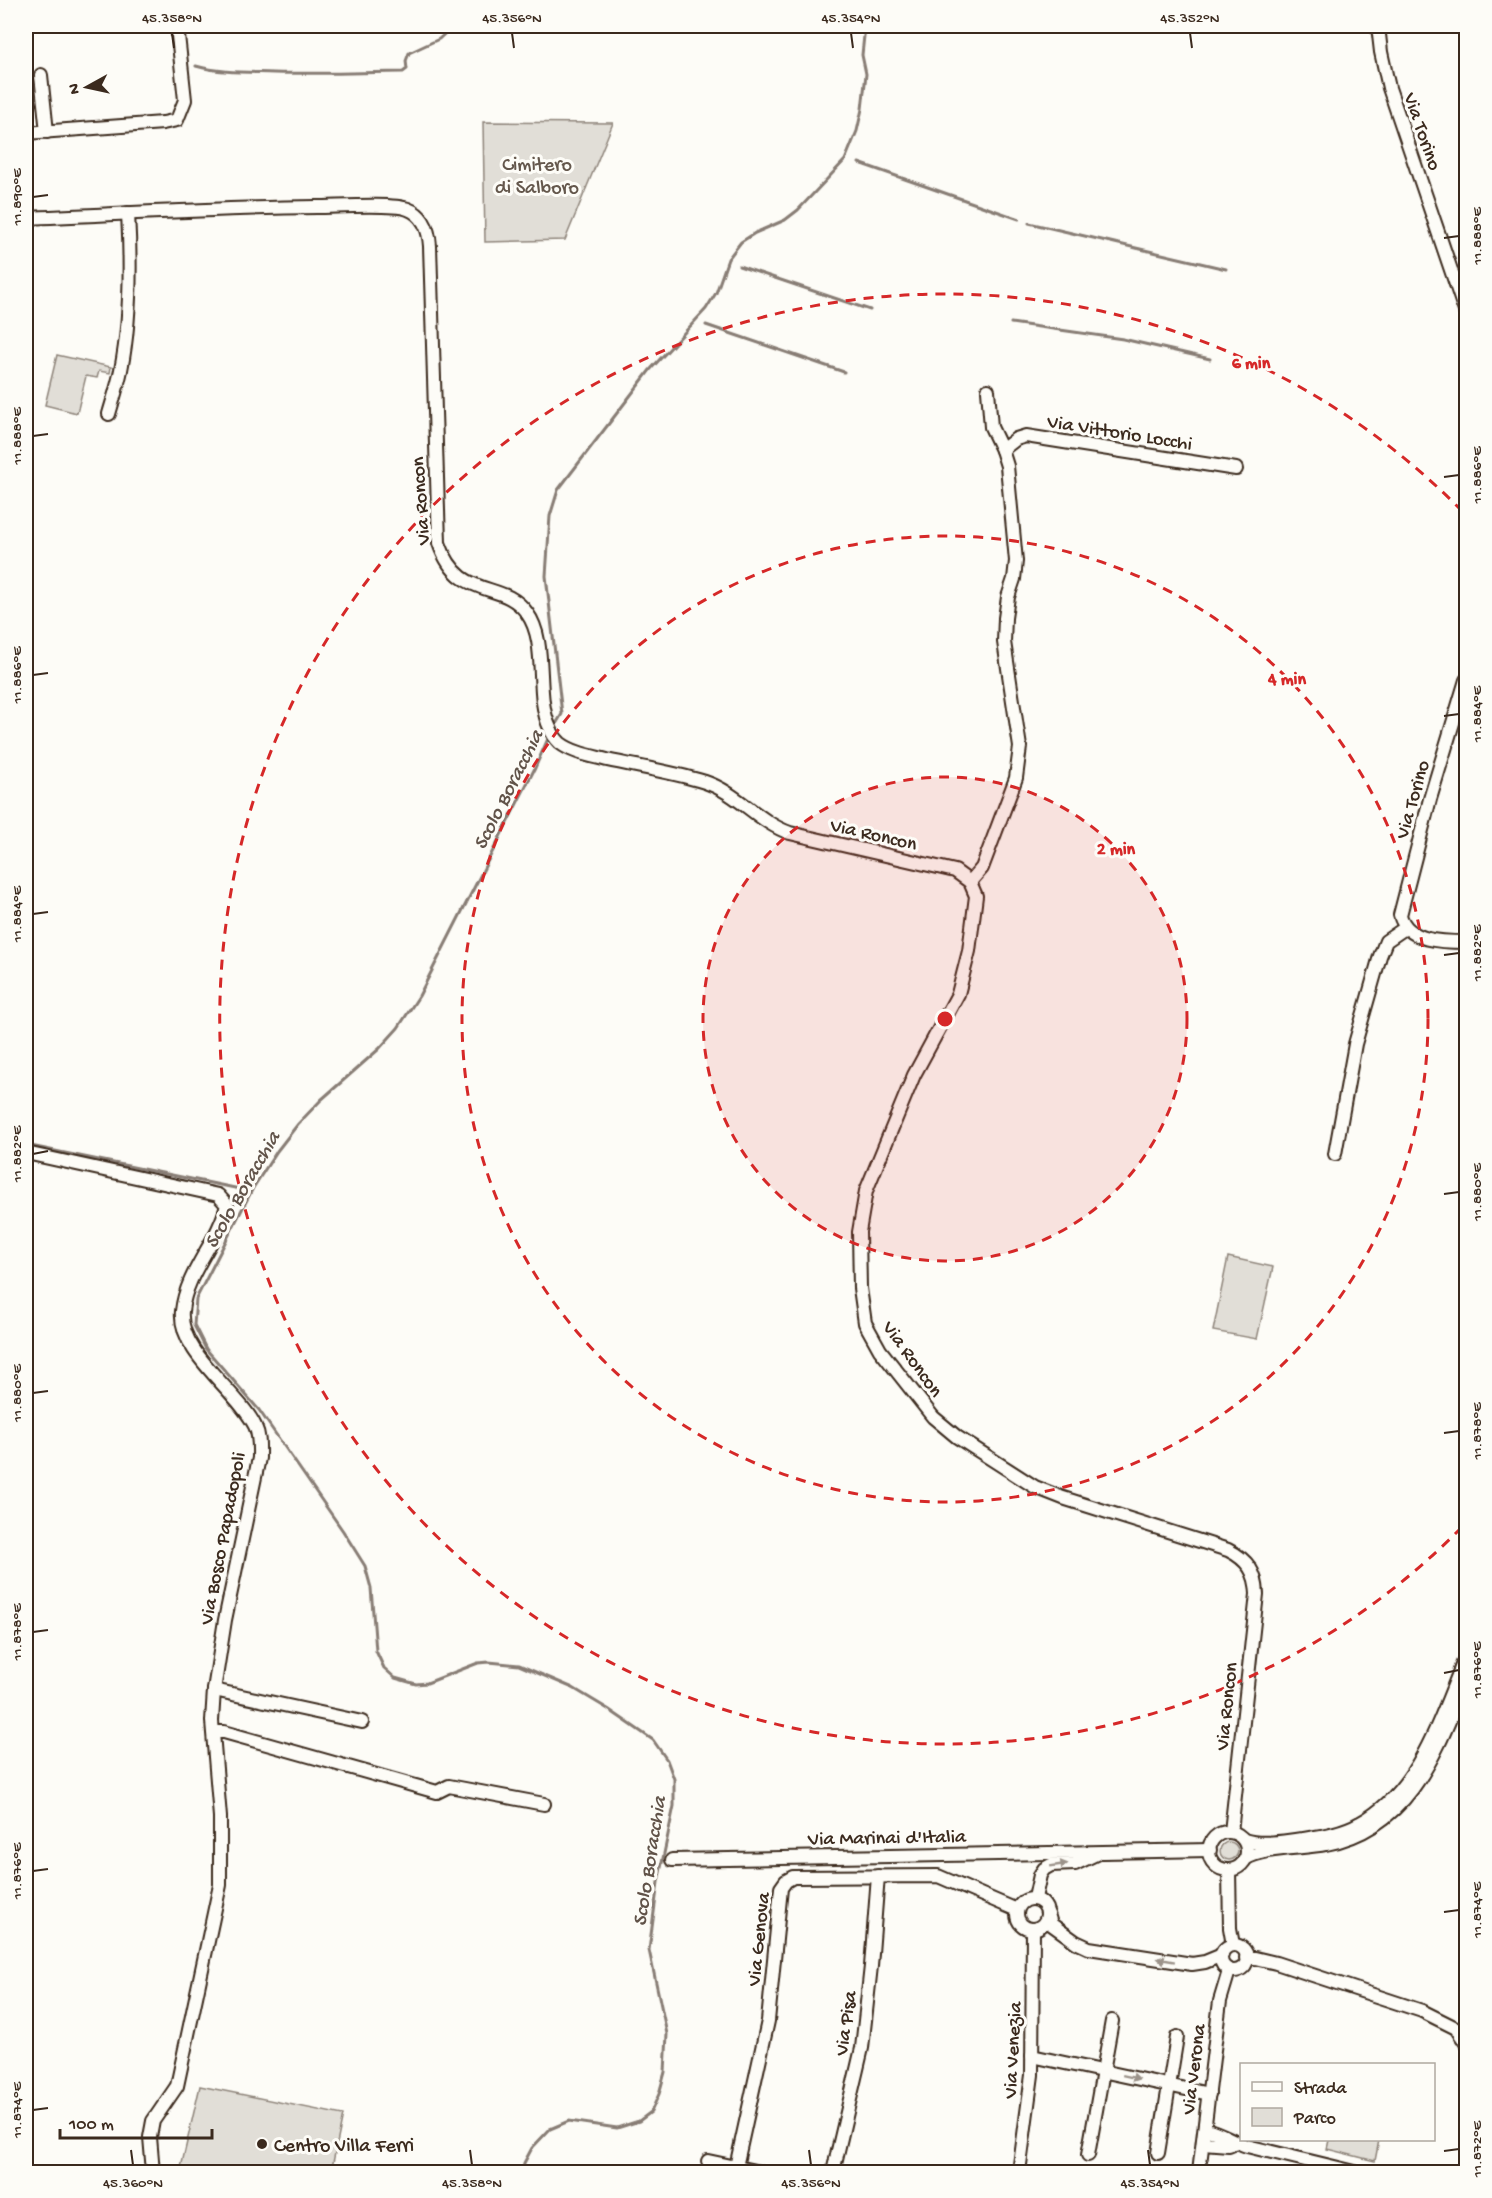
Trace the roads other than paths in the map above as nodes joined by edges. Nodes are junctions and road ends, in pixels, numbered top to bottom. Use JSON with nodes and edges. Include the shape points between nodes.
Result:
{"nodes":[{"id":1,"x":177,"y":26,"type":"edge"},
{"id":2,"x":1378,"y":26,"type":"edge"},
{"id":3,"x":41,"y":75,"type":"dead end"},
{"id":4,"x":47,"y":132,"type":"junction"},
{"id":5,"x":26,"y":133,"type":"edge"},
{"id":6,"x":128,"y":213,"type":"junction"},
{"id":7,"x":26,"y":218,"type":"edge"},
{"id":8,"x":1467,"y":314,"type":"edge"},
{"id":9,"x":988,"y":390,"type":"dead end"},
{"id":10,"x":109,"y":414,"type":"dead end"},
{"id":11,"x":1002,"y":450,"type":"junction"},
{"id":12,"x":1236,"y":469,"type":"dead end"},
{"id":13,"x":1467,"y":680,"type":"edge"},
{"id":14,"x":970,"y":882,"type":"junction"},
{"id":15,"x":1405,"y":928,"type":"junction"},
{"id":16,"x":1467,"y":942,"type":"edge"},
{"id":17,"x":26,"y":1153,"type":"edge"},
{"id":18,"x":1335,"y":1154,"type":"dead end"},
{"id":19,"x":1467,"y":1656,"type":"edge"},
{"id":20,"x":1467,"y":1680,"type":"edge"},
{"id":21,"x":214,"y":1690,"type":"junction"},
{"id":22,"x":362,"y":1722,"type":"dead end"},
{"id":23,"x":214,"y":1732,"type":"junction"},
{"id":24,"x":544,"y":1804,"type":"dead end"},
{"id":25,"x":1231,"y":1832,"type":"junction"},
{"id":26,"x":1244,"y":1840,"type":"junction"},
{"id":27,"x":1210,"y":1850,"type":"junction"},
{"id":28,"x":1102,"y":1851,"type":"junction"},
{"id":29,"x":1245,"y":1859,"type":"junction"},
{"id":30,"x":672,"y":1860,"type":"dead end"},
{"id":31,"x":1229,"y":1870,"type":"junction"},
{"id":32,"x":878,"y":1876,"type":"junction"},
{"id":33,"x":1035,"y":1898,"type":"junction"},
{"id":34,"x":1017,"y":1910,"type":"junction"},
{"id":35,"x":1048,"y":1914,"type":"junction"},
{"id":36,"x":1033,"y":1929,"type":"junction"},
{"id":37,"x":1233,"y":1945,"type":"junction"},
{"id":38,"x":1222,"y":1955,"type":"junction"},
{"id":39,"x":1246,"y":1958,"type":"junction"},
{"id":40,"x":1229,"y":1971,"type":"junction"},
{"id":41,"x":1112,"y":2021,"type":"dead end"},
{"id":42,"x":1465,"y":2035,"type":"edge"},
{"id":43,"x":1177,"y":2037,"type":"dead end"},
{"id":44,"x":1032,"y":2056,"type":"junction"},
{"id":45,"x":1103,"y":2071,"type":"junction"},
{"id":46,"x":1169,"y":2085,"type":"junction"},
{"id":47,"x":1209,"y":2094,"type":"junction"},
{"id":48,"x":1204,"y":2129,"type":"junction"},
{"id":49,"x":1236,"y":2142,"type":"junction"},
{"id":50,"x":1203,"y":2143,"type":"junction"},
{"id":51,"x":1158,"y":2154,"type":"dead end"},
{"id":52,"x":1088,"y":2155,"type":"dead end"},
{"id":53,"x":708,"y":2161,"type":"dead end"},
{"id":54,"x":736,"y":2167,"type":"junction"},
{"id":55,"x":153,"y":2172,"type":"edge"},
{"id":56,"x":760,"y":2172,"type":"edge"},
{"id":57,"x":834,"y":2172,"type":"edge"},
{"id":58,"x":1019,"y":2172,"type":"edge"},
{"id":59,"x":1199,"y":2172,"type":"edge"},
{"id":60,"x":1355,"y":2172,"type":"edge"}],
"edges":[{"from":1,"to":4,"type":"street","via":[[185,100],[177,120]]},
{"from":2,"to":8,"type":"street","name":"Via Torino","via":[[1389,88]]},
{"from":3,"to":4,"type":"street"},
{"from":4,"to":5,"type":"street"},
{"from":6,"to":7,"type":"street","name":"Via Roncon"},
{"from":6,"to":10,"type":"street","via":[[131,253],[125,343]]},
{"from":6,"to":14,"type":"street","name":"Via Roncon","via":[[395,207],[408,209],[422,219],[430,246],[439,543],[461,579],[511,599],[527,613],[536,636],[551,731],[560,743],[582,754],[714,786],[780,830],[955,871]]},
{"from":9,"to":11,"type":"street","via":[[991,427]]},
{"from":11,"to":12,"type":"street","name":"Via Vittorio Locchi","via":[[1026,436]]},
{"from":11,"to":14,"type":"street","via":[[1016,561],[1004,642],[1020,747],[1016,778],[981,868]]},
{"from":13,"to":15,"type":"street","name":"Via Torino","via":[[1401,906]]},
{"from":14,"to":25,"type":"street","name":"Via Roncon","via":[[976,896],[974,918],[958,994],[914,1075],[864,1198],[859,1263],[865,1323],[880,1350],[933,1417],[1035,1487],[1228,1550],[1246,1561],[1256,1580],[1257,1594]]},
{"from":15,"to":16,"type":"street","via":[[1439,940]]},
{"from":15,"to":18,"type":"street","via":[[1386,941],[1380,956],[1355,1044]]},
{"from":17,"to":21,"type":"street","name":"Via Bosco Papadopoli","via":[[218,1195],[227,1205],[192,1279],[182,1313],[195,1352],[244,1408],[259,1439],[259,1458]]},
{"from":19,"to":26,"type":"street","via":[[1411,1775],[1399,1792],[1373,1815],[1347,1829],[1312,1838],[1259,1843]]},
{"from":20,"to":29,"type":"street","via":[[1419,1780],[1379,1823],[1335,1843],[1260,1852]]},
{"from":21,"to":22,"type":"street"},
{"from":21,"to":23,"type":"street","name":"Via Bosco Papadopoli"},
{"from":23,"to":24,"type":"street","via":[[437,1792],[449,1786]]},
{"from":23,"to":55,"type":"street","name":"Via Bosco Papadopoli","via":[[220,1885],[177,2086],[153,2121]]},
{"from":25,"to":26,"type":"street"},
{"from":25,"to":27,"type":"street","via":[[1215,1838]]},
{"from":26,"to":29,"type":"street"},
{"from":27,"to":28,"type":"street","name":"Via Marinai d'Italia"},
{"from":27,"to":31,"type":"street","via":[[1215,1864]]},
{"from":28,"to":30,"type":"street","name":"Via Marinai d'Italia"},
{"from":33,"to":28,"type":"street","name":"Via Marinai d'Italia","one_way":true,"via":[[1044,1869],[1075,1864]]},
{"from":29,"to":31,"type":"street","via":[[1239,1867]]},
{"from":31,"to":37,"type":"street"},
{"from":32,"to":34,"type":"street","name":"Via Genova","via":[[938,1876]]},
{"from":32,"to":54,"type":"street","name":"Via Genova","via":[[794,1877],[781,1888],[768,2021]]},
{"from":32,"to":57,"type":"street","name":"Via Pisa","via":[[864,2034]]},
{"from":33,"to":34,"type":"street","via":[[1023,1902]]},
{"from":33,"to":35,"type":"street","via":[[1046,1906]]},
{"from":34,"to":36,"type":"street","via":[[1020,1923]]},
{"from":35,"to":36,"type":"street","via":[[1045,1923]]},
{"from":38,"to":35,"type":"street","one_way":true,"via":[[1192,1964],[1089,1948],[1051,1924]]},
{"from":36,"to":44,"type":"street","name":"Via Venezia"},
{"from":37,"to":38,"type":"street"},
{"from":37,"to":39,"type":"street","via":[[1244,1949]]},
{"from":38,"to":40,"type":"street","via":[[1223,1965]]},
{"from":39,"to":40,"type":"street","via":[[1242,1968]]},
{"from":39,"to":42,"type":"street","via":[[1276,1963],[1399,2002],[1444,2021]]},
{"from":40,"to":47,"type":"street","name":"Via Verona","via":[[1220,2001]]},
{"from":41,"to":45,"type":"street"},
{"from":43,"to":46,"type":"street"},
{"from":44,"to":45,"type":"street"},
{"from":44,"to":58,"type":"street","name":"Via Venezia"},
{"from":45,"to":46,"type":"street","one_way":true},
{"from":45,"to":52,"type":"street"},
{"from":46,"to":47,"type":"street"},
{"from":46,"to":51,"type":"street"},
{"from":47,"to":48,"type":"street","name":"Via Verona"},
{"from":48,"to":49,"type":"street"},
{"from":48,"to":50,"type":"street","name":"Via Verona"},
{"from":49,"to":50,"type":"street"},
{"from":49,"to":60,"type":"street"},
{"from":50,"to":59,"type":"street","name":"Via Verona"},
{"from":53,"to":54,"type":"street"},
{"from":54,"to":56,"type":"street"}]}
